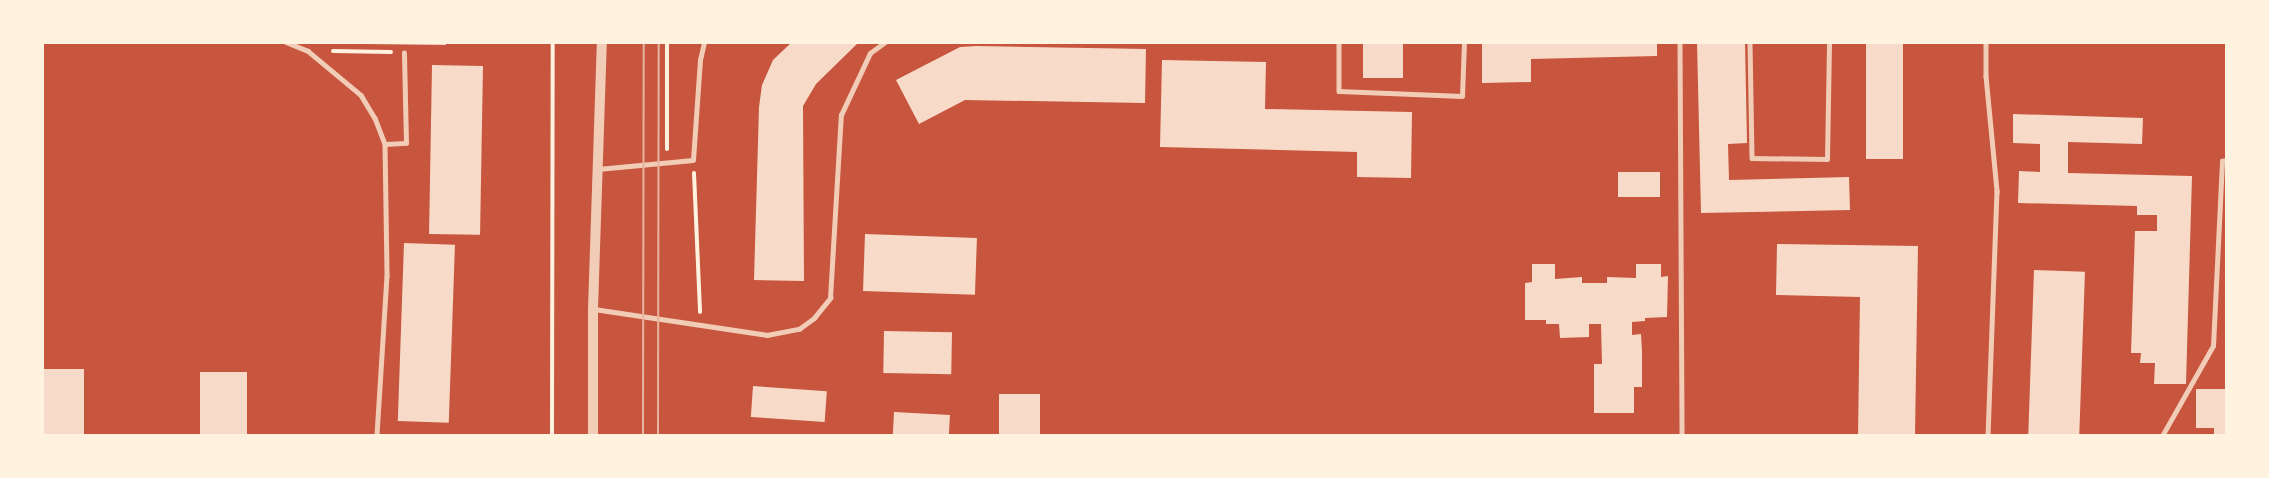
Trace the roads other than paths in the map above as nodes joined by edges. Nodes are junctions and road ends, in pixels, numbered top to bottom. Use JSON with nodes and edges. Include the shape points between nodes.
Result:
{"nodes":[{"id":1,"x":286,"y":42,"type":"edge"},
{"id":2,"x":602,"y":42,"type":"edge"},
{"id":3,"x":704,"y":42,"type":"edge"},
{"id":4,"x":885,"y":42,"type":"edge"},
{"id":5,"x":1339,"y":42,"type":"edge"},
{"id":6,"x":1464,"y":42,"type":"edge"},
{"id":7,"x":1680,"y":42,"type":"edge"},
{"id":8,"x":1750,"y":42,"type":"edge"},
{"id":9,"x":1829,"y":42,"type":"edge"},
{"id":10,"x":1986,"y":42,"type":"edge"},
{"id":11,"x":404,"y":52,"type":"road end"},
{"id":12,"x":385,"y":144,"type":"junction"},
{"id":13,"x":2227,"y":160,"type":"edge"},
{"id":14,"x":598,"y":169,"type":"junction"},
{"id":15,"x":593,"y":309,"type":"junction"},
{"id":16,"x":377,"y":435,"type":"edge"},
{"id":17,"x":593,"y":436,"type":"edge"},
{"id":18,"x":1682,"y":436,"type":"edge"},
{"id":19,"x":1988,"y":436,"type":"edge"},
{"id":20,"x":2162,"y":436,"type":"edge"}],
"edges":[{"from":1,"to":12,"type":"lane","via":[[308,51],[361,95]]},
{"from":2,"to":14,"type":"street"},
{"from":3,"to":14,"type":"lane","via":[[693,160]]},
{"from":4,"to":15,"type":"lane","via":[[870,53],[841,115],[830,298],[814,318],[799,329],[767,335]]},
{"from":5,"to":6,"type":"lane","via":[[1339,91],[1462,96]]},
{"from":7,"to":18,"type":"lane"},
{"from":8,"to":9,"type":"lane","via":[[1752,158],[1817,159],[1827,159]]},
{"from":10,"to":19,"type":"lane","via":[[1996,191]]},
{"from":11,"to":12,"type":"lane","via":[[406,142]]},
{"from":12,"to":16,"type":"lane","via":[[387,276]]},
{"from":13,"to":20,"type":"lane","via":[[2222,161],[2213,346]]},
{"from":14,"to":15,"type":"street"},
{"from":15,"to":17,"type":"street"}]}
